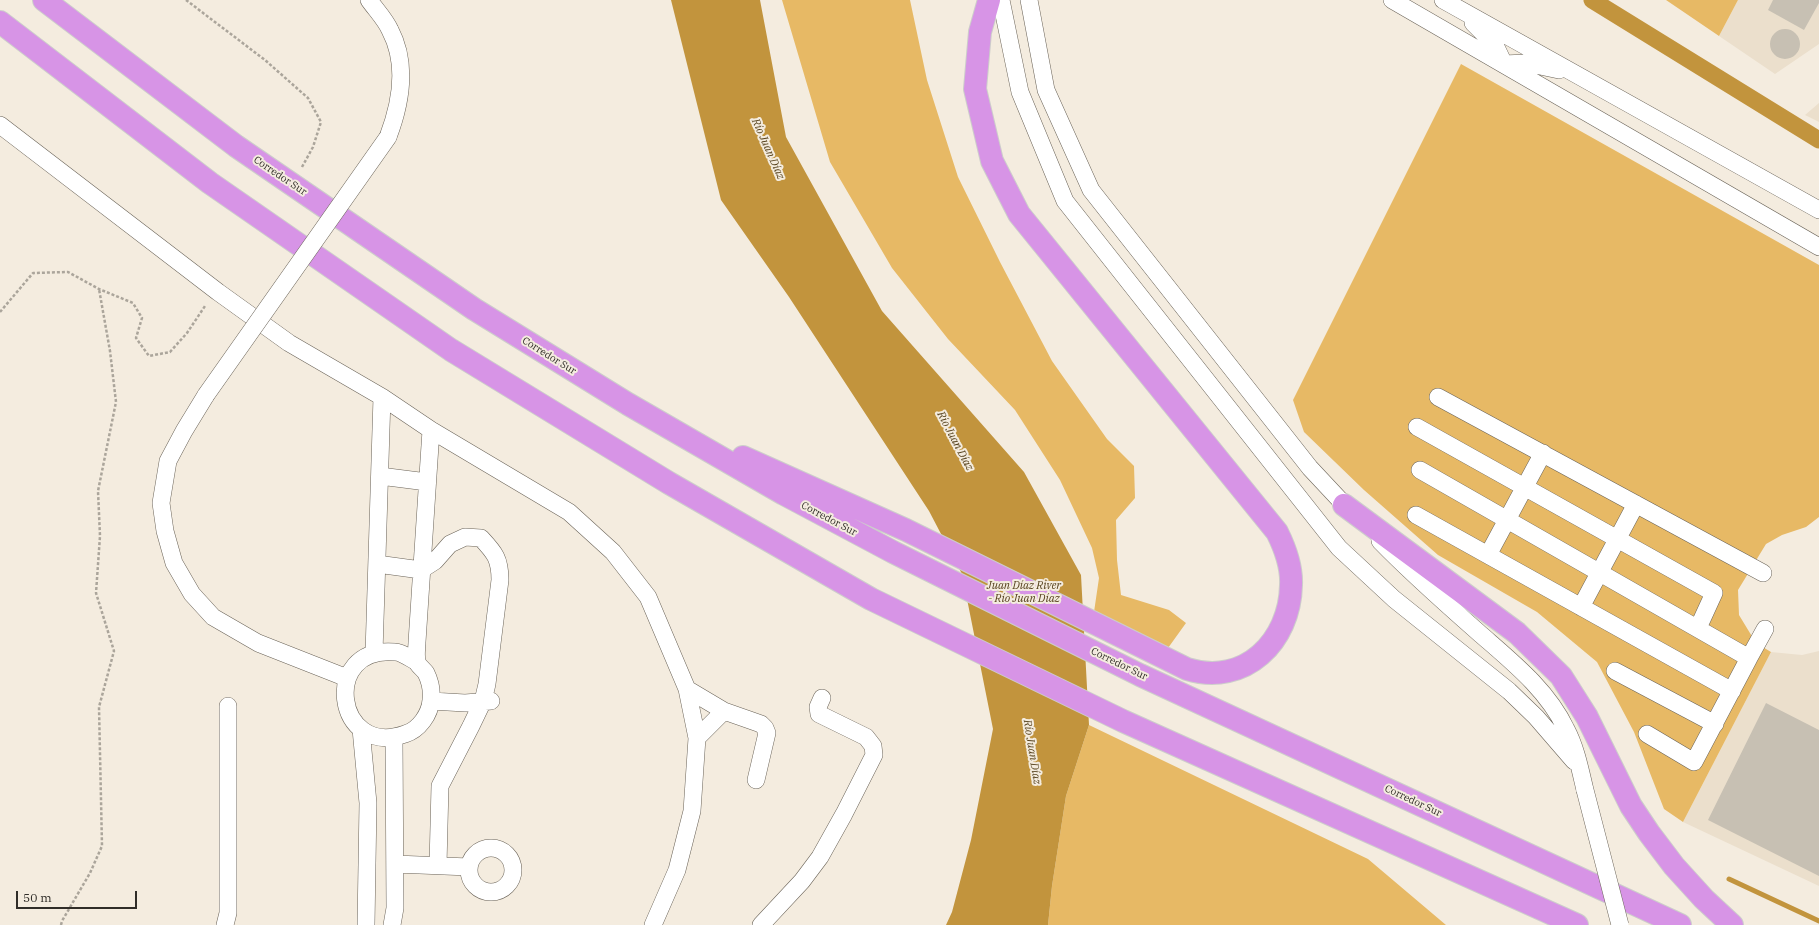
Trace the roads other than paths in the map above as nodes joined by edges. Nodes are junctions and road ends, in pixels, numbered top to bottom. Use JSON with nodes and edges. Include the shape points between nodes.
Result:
{"nodes":[{"id":1,"x":44,"y":0,"type":"edge"},
{"id":2,"x":369,"y":0,"type":"edge"},
{"id":3,"x":989,"y":0,"type":"edge"},
{"id":4,"x":1001,"y":0,"type":"edge"},
{"id":5,"x":1029,"y":0,"type":"edge"},
{"id":6,"x":1392,"y":0,"type":"edge"},
{"id":7,"x":1447,"y":2,"type":"edge"},
{"id":8,"x":0,"y":22,"type":"edge"},
{"id":9,"x":1504,"y":64,"type":"junction"},
{"id":10,"x":1589,"y":81,"type":"junction"},
{"id":11,"x":0,"y":125,"type":"edge"},
{"id":12,"x":1819,"y":210,"type":"edge"},
{"id":13,"x":1819,"y":247,"type":"edge"},
{"id":14,"x":382,"y":397,"type":"junction"},
{"id":15,"x":1438,"y":397,"type":"dead end"},
{"id":16,"x":628,"y":404,"type":"junction"},
{"id":17,"x":1418,"y":427,"type":"dead end"},
{"id":18,"x":431,"y":430,"type":"junction"},
{"id":19,"x":1543,"y":454,"type":"junction"},
{"id":20,"x":1420,"y":470,"type":"dead end"},
{"id":21,"x":380,"y":476,"type":"junction"},
{"id":22,"x":427,"y":482,"type":"junction"},
{"id":23,"x":1524,"y":487,"type":"junction"},
{"id":24,"x":1636,"y":504,"type":"junction"},
{"id":25,"x":1344,"y":505,"type":"junction"},
{"id":26,"x":1416,"y":515,"type":"dead end"},
{"id":27,"x":1506,"y":520,"type":"junction"},
{"id":28,"x":1617,"y":539,"type":"junction"},
{"id":29,"x":1488,"y":555,"type":"junction"},
{"id":30,"x":377,"y":564,"type":"junction"},
{"id":31,"x":421,"y":570,"type":"junction"},
{"id":32,"x":1599,"y":571,"type":"junction"},
{"id":33,"x":1763,"y":573,"type":"dead end"},
{"id":34,"x":1581,"y":607,"type":"junction"},
{"id":35,"x":1698,"y":628,"type":"junction"},
{"id":36,"x":1765,"y":628,"type":"dead end"},
{"id":37,"x":374,"y":653,"type":"junction"},
{"id":38,"x":1749,"y":658,"type":"junction"},
{"id":39,"x":417,"y":662,"type":"junction"},
{"id":40,"x":1615,"y":672,"type":"dead end"},
{"id":41,"x":347,"y":678,"type":"junction"},
{"id":42,"x":687,"y":689,"type":"junction"},
{"id":43,"x":1732,"y":691,"type":"junction"},
{"id":44,"x":822,"y":698,"type":"dead end"},
{"id":45,"x":431,"y":701,"type":"junction"},
{"id":46,"x":487,"y":701,"type":"junction"},
{"id":47,"x":228,"y":706,"type":"dead end"},
{"id":48,"x":724,"y":710,"type":"junction"},
{"id":49,"x":1715,"y":724,"type":"junction"},
{"id":50,"x":361,"y":729,"type":"junction"},
{"id":51,"x":1647,"y":734,"type":"dead end"},
{"id":52,"x":394,"y":738,"type":"junction"},
{"id":53,"x":697,"y":738,"type":"junction"},
{"id":54,"x":1580,"y":769,"type":"junction"},
{"id":55,"x":756,"y":780,"type":"dead end"},
{"id":56,"x":395,"y":864,"type":"junction"},
{"id":57,"x":438,"y":865,"type":"junction"},
{"id":58,"x":469,"y":867,"type":"dead end"},
{"id":59,"x":225,"y":925,"type":"edge"},
{"id":60,"x":366,"y":925,"type":"edge"},
{"id":61,"x":392,"y":925,"type":"edge"},
{"id":62,"x":653,"y":925,"type":"edge"},
{"id":63,"x":762,"y":925,"type":"edge"},
{"id":64,"x":1577,"y":925,"type":"edge"},
{"id":65,"x":1620,"y":925,"type":"edge"},
{"id":66,"x":1680,"y":925,"type":"edge"},
{"id":67,"x":1732,"y":925,"type":"edge"}],
"edges":[{"from":1,"to":16,"type":"highway","name":"Corredor Sur","via":[[236,146],[474,309]]},
{"from":2,"to":41,"type":"street","bridge":true,"via":[[390,30],[400,60],[401,94],[397,115],[388,137],[206,395],[168,461],[161,503],[165,531],[174,563],[192,594],[214,617],[258,642]]},
{"from":3,"to":16,"type":"highway","via":[[980,32],[975,89],[992,161],[1020,214],[1270,522],[1284,545],[1291,584],[1288,610],[1277,636],[1269,646],[1251,662],[1238,669],[1222,673],[1197,673],[906,530]]},
{"from":4,"to":54,"type":"street","via":[[1020,92],[1065,201],[1339,548],[1394,599],[1509,691],[1558,740]]},
{"from":5,"to":25,"type":"street","via":[[1046,90],[1091,190],[1310,468]]},
{"from":6,"to":9,"type":"street"},
{"from":7,"to":9,"type":"street","via":[[1483,32],[1494,45]]},
{"from":7,"to":10,"type":"street"},
{"from":8,"to":64,"type":"highway","via":[[210,182],[451,350],[669,483],[871,599],[1123,720]]},
{"from":9,"to":10,"type":"street","via":[[1548,67]]},
{"from":9,"to":13,"type":"street"},
{"from":10,"to":12,"type":"street"},
{"from":11,"to":14,"type":"street","via":[[289,343]]},
{"from":14,"to":18,"type":"street"},
{"from":14,"to":21,"type":"street"},
{"from":15,"to":19,"type":"street"},
{"from":16,"to":66,"type":"highway","name":"Corredor Sur","via":[[784,494],[893,552],[1140,675]]},
{"from":17,"to":23,"type":"street"},
{"from":18,"to":22,"type":"street"},
{"from":18,"to":42,"type":"street","via":[[568,512],[613,552],[648,597]]},
{"from":19,"to":23,"type":"street"},
{"from":19,"to":24,"type":"street"},
{"from":20,"to":27,"type":"street"},
{"from":21,"to":22,"type":"street"},
{"from":21,"to":30,"type":"street"},
{"from":22,"to":31,"type":"street"},
{"from":23,"to":27,"type":"street"},
{"from":23,"to":28,"type":"street"},
{"from":24,"to":28,"type":"street"},
{"from":24,"to":33,"type":"street"},
{"from":25,"to":54,"type":"street","via":[[1392,554],[1526,675],[1547,698],[1566,728]]},
{"from":25,"to":67,"type":"highway","via":[[1517,633],[1561,676],[1587,717],[1631,806],[1649,834],[1694,888]]},
{"from":26,"to":29,"type":"street"},
{"from":27,"to":29,"type":"street"},
{"from":27,"to":32,"type":"street"},
{"from":28,"to":32,"type":"street"},
{"from":28,"to":35,"type":"street","via":[[1714,593]]},
{"from":29,"to":34,"type":"street"},
{"from":30,"to":31,"type":"street"},
{"from":30,"to":37,"type":"street"},
{"from":31,"to":39,"type":"street"},
{"from":31,"to":46,"type":"street","via":[[435,561],[450,544],[465,537],[481,538],[496,554],[500,580]]},
{"from":32,"to":34,"type":"street"},
{"from":32,"to":35,"type":"street"},
{"from":34,"to":43,"type":"street"},
{"from":35,"to":38,"type":"street"},
{"from":36,"to":38,"type":"street"},
{"from":37,"to":39,"type":"street","via":[[397,652]]},
{"from":37,"to":41,"type":"street","via":[[358,662]]},
{"from":38,"to":43,"type":"street"},
{"from":39,"to":45,"type":"street","via":[[426,673],[431,687]]},
{"from":40,"to":49,"type":"street"},
{"from":41,"to":50,"type":"street","via":[[344,696],[347,708]]},
{"from":42,"to":48,"type":"street"},
{"from":42,"to":53,"type":"street"},
{"from":43,"to":49,"type":"street"},
{"from":44,"to":63,"type":"street","via":[[818,707],[819,714],[866,737],[873,746],[874,755],[820,858]]},
{"from":45,"to":46,"type":"street"},
{"from":45,"to":52,"type":"street","via":[[427,714],[419,726],[408,734]]},
{"from":46,"to":57,"type":"street","via":[[440,786]]},
{"from":47,"to":59,"type":"street","via":[[228,913]]},
{"from":48,"to":53,"type":"street"},
{"from":48,"to":55,"type":"street","via":[[761,724],[765,728],[767,733]]},
{"from":49,"to":51,"type":"street","via":[[1694,762]]},
{"from":50,"to":52,"type":"street","via":[[377,737]]},
{"from":50,"to":60,"type":"street","via":[[368,803]]},
{"from":52,"to":56,"type":"street"},
{"from":53,"to":62,"type":"street","via":[[692,811],[677,870]]},
{"from":54,"to":65,"type":"street","bridge":true},
{"from":56,"to":57,"type":"street"},
{"from":56,"to":61,"type":"street","via":[[395,908]]},
{"from":57,"to":58,"type":"street"}]}
